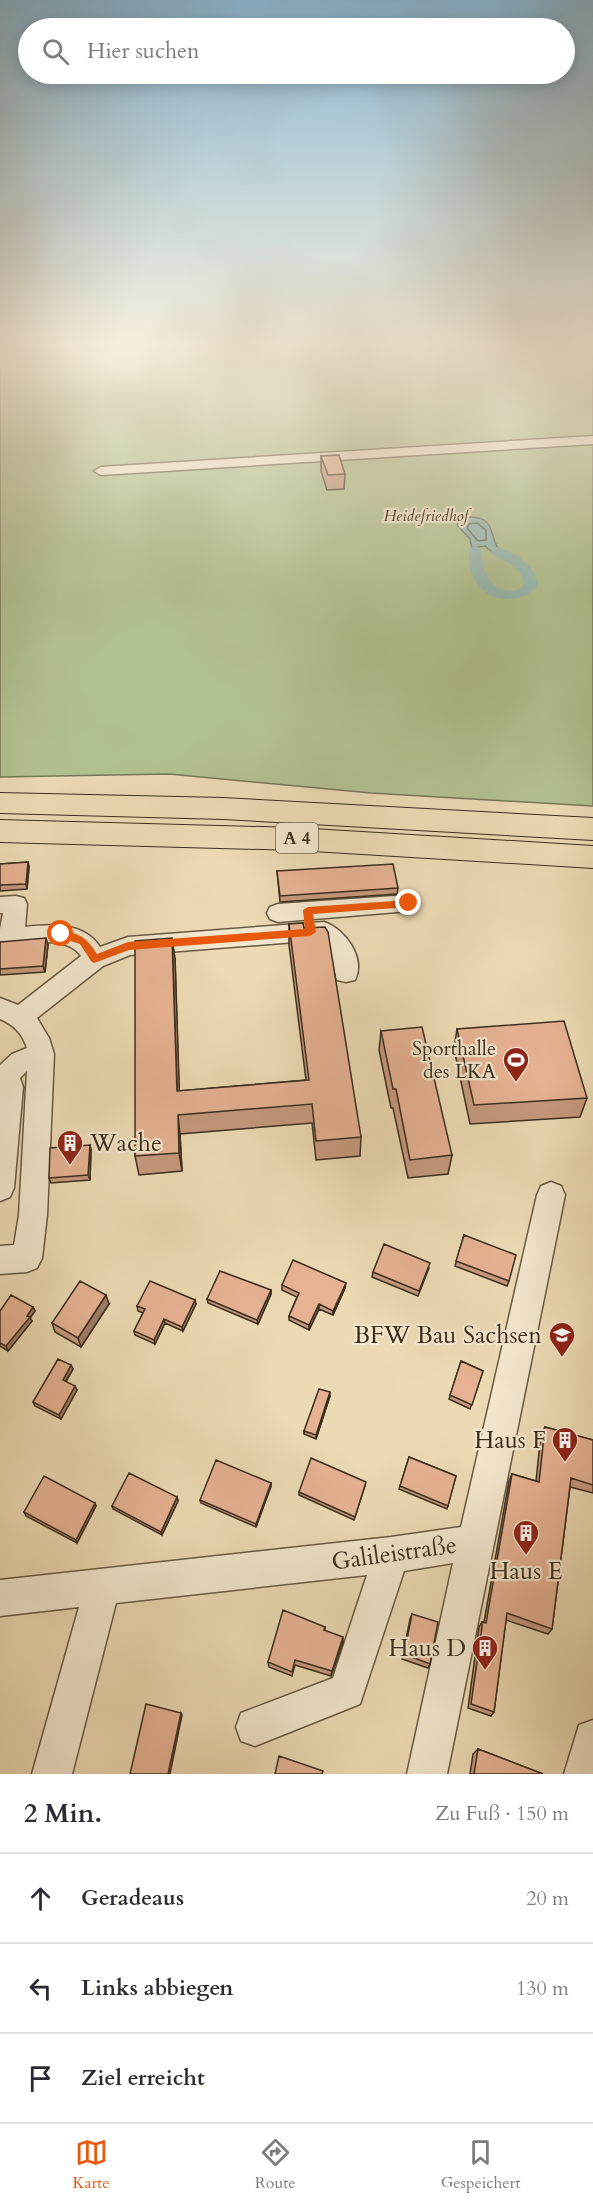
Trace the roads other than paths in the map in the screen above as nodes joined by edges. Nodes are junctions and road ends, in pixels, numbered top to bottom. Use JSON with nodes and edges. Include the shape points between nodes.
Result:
{"nodes":[{"id":1,"x":593,"y":440,"type":"edge"},
{"id":2,"x":101,"y":471,"type":"dead end"},
{"id":3,"x":0,"y":803,"type":"edge"},
{"id":4,"x":593,"y":829,"type":"edge"},
{"id":5,"x":0,"y":831,"type":"edge"},
{"id":6,"x":593,"y":857,"type":"edge"},
{"id":7,"x":409,"y":903,"type":"dead end"},
{"id":8,"x":0,"y":905,"type":"edge"},
{"id":9,"x":278,"y":912,"type":"dead end"},
{"id":10,"x":309,"y":921,"type":"junction"},
{"id":11,"x":6,"y":938,"type":"edge"},
{"id":12,"x":94,"y":958,"type":"junction"},
{"id":13,"x":346,"y":973,"type":"dead end"},
{"id":14,"x":10,"y":1012,"type":"edge"},
{"id":15,"x":41,"y":1054,"type":"junction"},
{"id":16,"x":3,"y":1077,"type":"edge"},
{"id":17,"x":0,"y":1188,"type":"edge"},
{"id":18,"x":551,"y":1195,"type":"dead end"},
{"id":19,"x":13,"y":1259,"type":"edge"},
{"id":20,"x":475,"y":1542,"type":"junction"},
{"id":21,"x":391,"y":1555,"type":"junction"},
{"id":22,"x":102,"y":1588,"type":"junction"},
{"id":23,"x":0,"y":1598,"type":"edge"},
{"id":24,"x":255,"y":1727,"type":"dead end"},
{"id":25,"x":593,"y":1738,"type":"edge"},
{"id":26,"x":52,"y":1774,"type":"edge"},
{"id":27,"x":427,"y":1774,"type":"edge"},
{"id":28,"x":584,"y":1774,"type":"edge"}],
"edges":[{"from":1,"to":2,"type":"street"},
{"from":3,"to":4,"type":"highway","number":"A 4","via":[[253,809]]},
{"from":5,"to":6,"type":"highway","number":"A 4","via":[[332,840]]},
{"from":7,"to":10,"type":"street"},
{"from":8,"to":11,"type":"street","via":[[16,904]]},
{"from":9,"to":10,"type":"street"},
{"from":10,"to":12,"type":"street","via":[[128,946]]},
{"from":10,"to":13,"type":"street","via":[[340,943]]},
{"from":11,"to":12,"type":"street","via":[[74,936],[83,941]]},
{"from":12,"to":14,"type":"street"},
{"from":14,"to":15,"type":"street","via":[[29,1025],[37,1036]]},
{"from":15,"to":16,"type":"street","via":[[21,1059]]},
{"from":15,"to":19,"type":"street","via":[[33,1215]]},
{"from":16,"to":17,"type":"street","via":[[10,1087]]},
{"from":18,"to":20,"type":"street","name":"Galileistraße"},
{"from":20,"to":21,"type":"street","name":"Galileistraße"},
{"from":20,"to":27,"type":"street"},
{"from":21,"to":22,"type":"street","name":"Galileistraße"},
{"from":21,"to":24,"type":"street","via":[[347,1690]]},
{"from":22,"to":23,"type":"street","name":"Galileistraße"},
{"from":22,"to":26,"type":"street"},
{"from":25,"to":28,"type":"street"}]}
